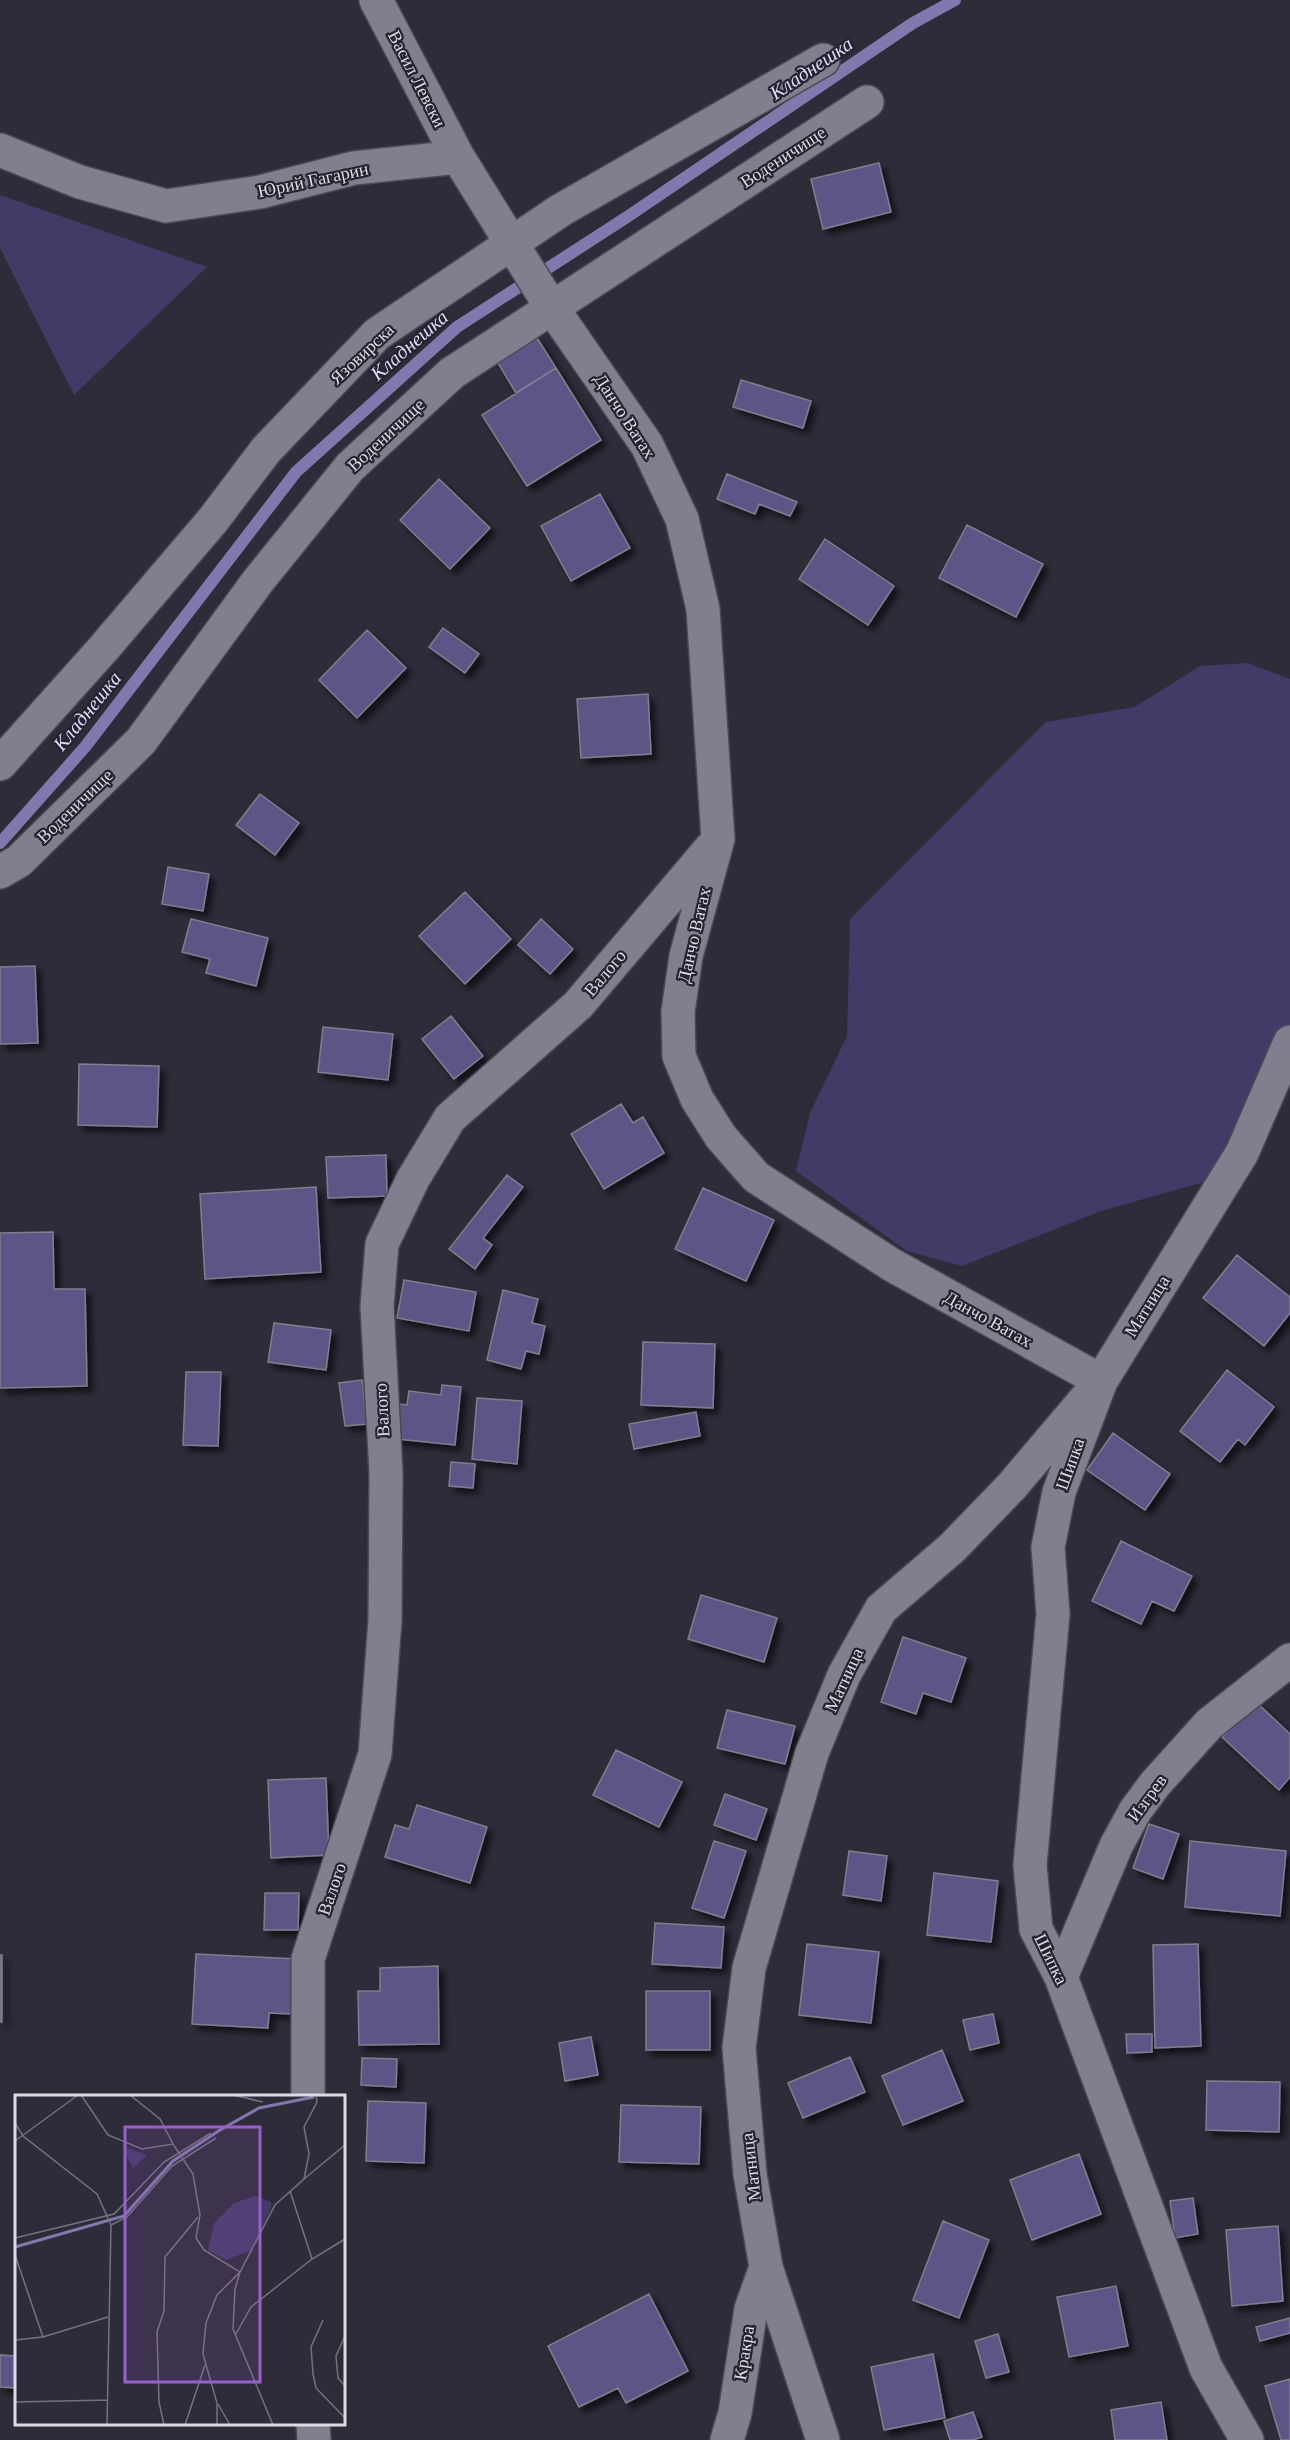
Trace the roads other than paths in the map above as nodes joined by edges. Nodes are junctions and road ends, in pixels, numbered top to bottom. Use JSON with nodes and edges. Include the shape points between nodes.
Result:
{"nodes":[{"id":1,"x":376,"y":0,"type":"edge"},
{"id":2,"x":822,"y":60,"type":"dead end"},
{"id":3,"x":867,"y":102,"type":"dead end"},
{"id":4,"x":0,"y":150,"type":"edge"},
{"id":5,"x":458,"y":157,"type":"junction"},
{"id":6,"x":515,"y":248,"type":"junction"},
{"id":7,"x":551,"y":305,"type":"junction"},
{"id":8,"x":0,"y":764,"type":"edge"},
{"id":9,"x":718,"y":839,"type":"junction"},
{"id":10,"x":0,"y":872,"type":"edge"},
{"id":11,"x":1290,"y":1042,"type":"edge"},
{"id":12,"x":1101,"y":1382,"type":"junction"},
{"id":13,"x":1290,"y":1660,"type":"edge"},
{"id":14,"x":1061,"y":1977,"type":"junction"},
{"id":15,"x":308,"y":2095,"type":"edge"},
{"id":16,"x":766,"y":2267,"type":"junction"},
{"id":17,"x":313,"y":2425,"type":"edge"},
{"id":18,"x":314,"y":2440,"type":"edge"},
{"id":19,"x":727,"y":2440,"type":"edge"},
{"id":20,"x":823,"y":2440,"type":"edge"},
{"id":21,"x":1247,"y":2440,"type":"edge"}],
"edges":[{"from":1,"to":5,"type":"street","name":"Васил Левски"},
{"from":2,"to":6,"type":"street","name":"Язовирска","via":[[561,210]]},
{"from":3,"to":7,"type":"street","name":"Воденичище"},
{"from":4,"to":5,"type":"street","name":"Юрий Гагарин","via":[[80,182],[166,206],[260,192],[354,168]]},
{"from":5,"to":6,"type":"street"},
{"from":6,"to":7,"type":"street"},
{"from":6,"to":8,"type":"street","name":"Язовирска","via":[[377,334],[266,450],[213,520]]},
{"from":7,"to":9,"type":"street","name":"Данчо Ватах","via":[[647,445],[682,519],[703,609]]},
{"from":7,"to":10,"type":"street","name":"Воденичище","via":[[452,373],[350,467],[258,581],[141,741],[19,861]]},
{"from":9,"to":12,"type":"street","name":"Данчо Ватах","via":[[686,956],[678,1012],[680,1056],[697,1099],[722,1137],[756,1177],[892,1265]]},
{"from":9,"to":15,"type":"street","name":"Валого","via":[[578,1005],[450,1118],[412,1179],[382,1244],[377,1306],[386,1473],[385,1620],[375,1755],[308,1959]]},
{"from":11,"to":12,"type":"street","name":"Матница","via":[[1242,1153]]},
{"from":12,"to":14,"type":"street","name":"Шипка","via":[[1059,1492],[1048,1547],[1053,1614],[1030,1865],[1036,1929]]},
{"from":12,"to":16,"type":"street","name":"Матница","via":[[1011,1487],[952,1548],[881,1609],[844,1675],[812,1753],[749,1968],[739,2048],[750,2175]]},
{"from":13,"to":14,"type":"street","name":"Изгрев","via":[[1209,1724],[1135,1811],[1116,1846]]},
{"from":14,"to":21,"type":"street","name":"Шипка","via":[[1206,2368]]},
{"from":16,"to":19,"type":"street","name":"Кракра","via":[[751,2309],[735,2413]]},
{"from":16,"to":20,"type":"street","name":"Матница"},
{"from":17,"to":18,"type":"street"}]}
